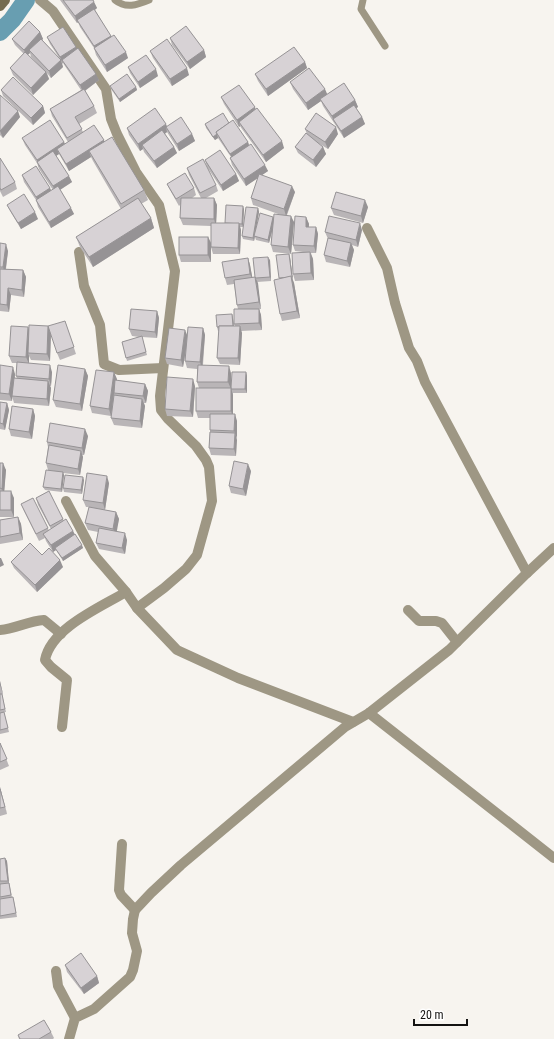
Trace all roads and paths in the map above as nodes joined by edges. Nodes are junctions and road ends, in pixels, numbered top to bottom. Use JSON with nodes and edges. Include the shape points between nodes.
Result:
{"nodes":[{"id":1,"x":5,"y":0,"type":"edge"},
{"id":2,"x":40,"y":0,"type":"edge"},
{"id":3,"x":115,"y":0,"type":"edge"},
{"id":4,"x":149,"y":0,"type":"edge"},
{"id":5,"x":363,"y":0,"type":"edge"},
{"id":6,"x":0,"y":6,"type":"edge"},
{"id":7,"x":386,"y":46,"type":"dead end"},
{"id":8,"x":367,"y":228,"type":"dead end"},
{"id":9,"x":79,"y":252,"type":"edge"},
{"id":10,"x":164,"y":368,"type":"junction"},
{"id":11,"x":66,"y":501,"type":"dead end"},
{"id":12,"x":554,"y":548,"type":"edge"},
{"id":13,"x":527,"y":572,"type":"junction"},
{"id":14,"x":126,"y":592,"type":"junction"},
{"id":15,"x":137,"y":608,"type":"junction"},
{"id":16,"x":408,"y":610,"type":"dead end"},
{"id":17,"x":0,"y":630,"type":"edge"},
{"id":18,"x":61,"y":634,"type":"junction"},
{"id":19,"x":457,"y":642,"type":"junction"},
{"id":20,"x":370,"y":713,"type":"junction"},
{"id":21,"x":353,"y":722,"type":"junction"},
{"id":22,"x":62,"y":727,"type":"dead end"},
{"id":23,"x":122,"y":844,"type":"dead end"},
{"id":24,"x":554,"y":858,"type":"edge"},
{"id":25,"x":136,"y":910,"type":"junction"},
{"id":26,"x":56,"y":971,"type":"dead end"},
{"id":27,"x":75,"y":1018,"type":"junction"},
{"id":28,"x":69,"y":1039,"type":"edge"}],
"edges":[{"from":1,"to":6,"type":"main road"},
{"from":2,"to":10,"type":"street","via":[[52,11],[106,88],[111,119],[117,134],[136,172],[159,205],[175,271]]},
{"from":3,"to":4,"type":"lane","via":[[129,6]]},
{"from":5,"to":7,"type":"lane","via":[[361,9]]},
{"from":8,"to":13,"type":"street","via":[[386,268],[409,348]]},
{"from":9,"to":10,"type":"street","via":[[84,286],[100,325],[104,364],[119,370]]},
{"from":10,"to":15,"type":"street","via":[[161,410],[206,460],[212,501],[197,555],[186,569]]},
{"from":11,"to":14,"type":"street","via":[[95,556]]},
{"from":12,"to":13,"type":"street"},
{"from":13,"to":19,"type":"street"},
{"from":14,"to":15,"type":"street"},
{"from":14,"to":18,"type":"street","via":[[90,612]]},
{"from":15,"to":21,"type":"street","via":[[177,650],[238,678]]},
{"from":16,"to":19,"type":"street","via":[[419,621],[442,623]]},
{"from":17,"to":18,"type":"street","via":[[44,620]]},
{"from":18,"to":22,"type":"street","via":[[47,652],[46,660],[67,680]]},
{"from":19,"to":20,"type":"street"},
{"from":20,"to":21,"type":"street"},
{"from":20,"to":24,"type":"street"},
{"from":21,"to":25,"type":"street","via":[[181,865]]},
{"from":23,"to":25,"type":"street","via":[[119,890]]},
{"from":25,"to":27,"type":"street","via":[[132,933],[137,951],[130,977],[94,1010]]},
{"from":26,"to":27,"type":"street","via":[[58,986]]},
{"from":27,"to":28,"type":"street"}]}
